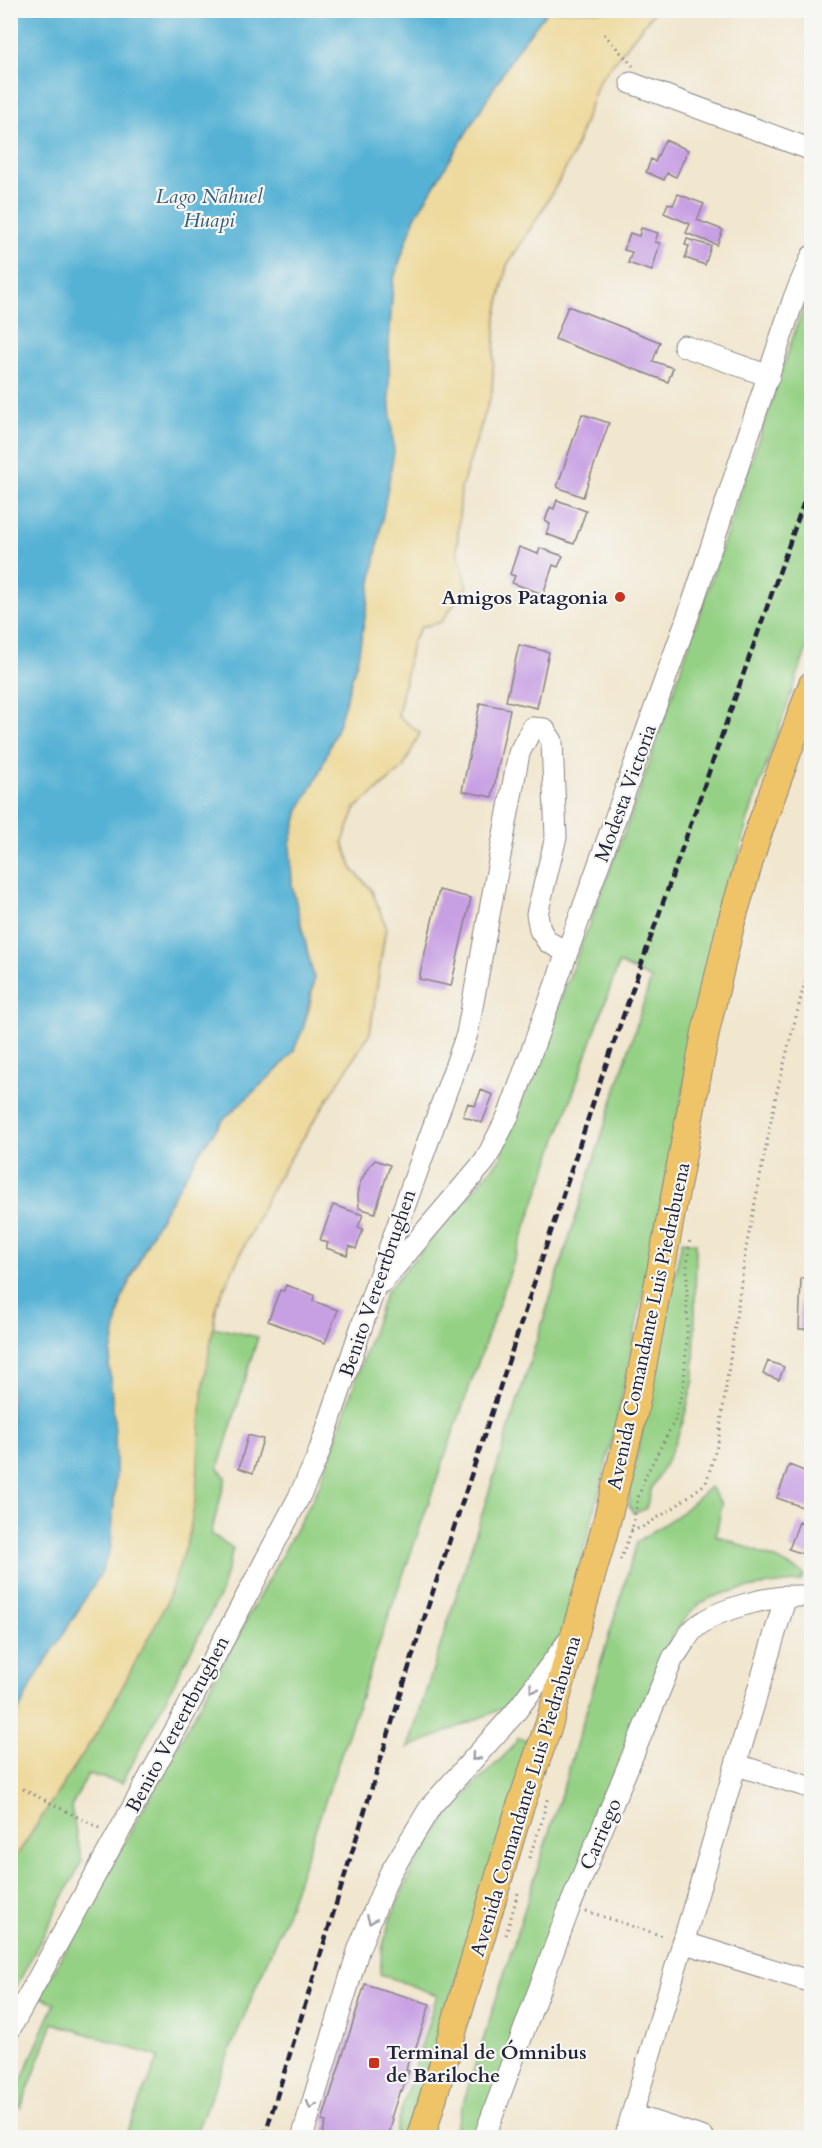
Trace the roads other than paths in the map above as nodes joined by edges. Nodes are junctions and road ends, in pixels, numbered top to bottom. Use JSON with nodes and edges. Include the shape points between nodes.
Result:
{"nodes":[{"id":1,"x":631,"y":83,"type":"dead end"},
{"id":2,"x":812,"y":150,"type":"edge"},
{"id":3,"x":812,"y":256,"type":"edge"},
{"id":4,"x":684,"y":346,"type":"dead end"},
{"id":5,"x":769,"y":376,"type":"junction"},
{"id":6,"x":812,"y":685,"type":"edge"},
{"id":7,"x":567,"y":952,"type":"junction"},
{"id":8,"x":373,"y":1293,"type":"junction"},
{"id":9,"x":786,"y":1596,"type":"junction"},
{"id":10,"x":812,"y":1597,"type":"edge"},
{"id":11,"x":576,"y":1631,"type":"junction"},
{"id":12,"x":514,"y":1714,"type":"junction"},
{"id":13,"x":549,"y":1724,"type":"junction"},
{"id":14,"x":737,"y":1765,"type":"junction"},
{"id":15,"x":812,"y":1788,"type":"edge"},
{"id":16,"x":682,"y":1942,"type":"junction"},
{"id":17,"x":812,"y":1982,"type":"edge"},
{"id":18,"x":10,"y":2029,"type":"edge"},
{"id":19,"x":632,"y":2115,"type":"junction"},
{"id":20,"x":302,"y":2138,"type":"edge"},
{"id":21,"x":421,"y":2138,"type":"edge"},
{"id":22,"x":484,"y":2138,"type":"edge"},
{"id":23,"x":625,"y":2138,"type":"edge"},
{"id":24,"x":704,"y":2138,"type":"edge"}],
"edges":[{"from":1,"to":2,"type":"street"},
{"from":3,"to":5,"type":"street","name":"Modesta Victoria"},
{"from":4,"to":5,"type":"street"},
{"from":5,"to":7,"type":"street","name":"Modesta Victoria","via":[[693,602]]},
{"from":6,"to":11,"type":"main road","name":"Avenida Comandante Luis Piedrabuena","via":[[757,836],[731,923],[706,1030],[634,1412]]},
{"from":7,"to":8,"type":"street","name":"Modesta Victoria","via":[[509,1114],[485,1161]]},
{"from":7,"to":8,"type":"street","name":"Benito Vereertbrughen","via":[[548,942],[540,930],[537,914],[556,837],[552,741],[544,729],[532,728],[519,753],[467,1034]]},
{"from":8,"to":18,"type":"street","name":"Benito Vereertbrughen","via":[[298,1499]]},
{"from":9,"to":10,"type":"street","name":"Carriego"},
{"from":9,"to":14,"type":"street"},
{"from":9,"to":22,"type":"street","name":"Carriego","via":[[729,1609],[693,1630],[674,1658],[570,1906]]},
{"from":11,"to":12,"type":"street","one_way":true},
{"from":11,"to":13,"type":"main road","name":"Avenida Comandante Luis Piedrabuena"},
{"from":12,"to":13,"type":"street"},
{"from":12,"to":20,"type":"street","one_way":true,"via":[[431,1806],[389,1875],[359,1948]]},
{"from":13,"to":21,"type":"main road","name":"Avenida Comandante Luis Piedrabuena","via":[[519,1810]]},
{"from":14,"to":15,"type":"street"},
{"from":14,"to":16,"type":"street"},
{"from":16,"to":17,"type":"street"},
{"from":16,"to":19,"type":"street"},
{"from":19,"to":23,"type":"street"},
{"from":19,"to":24,"type":"street"}]}
